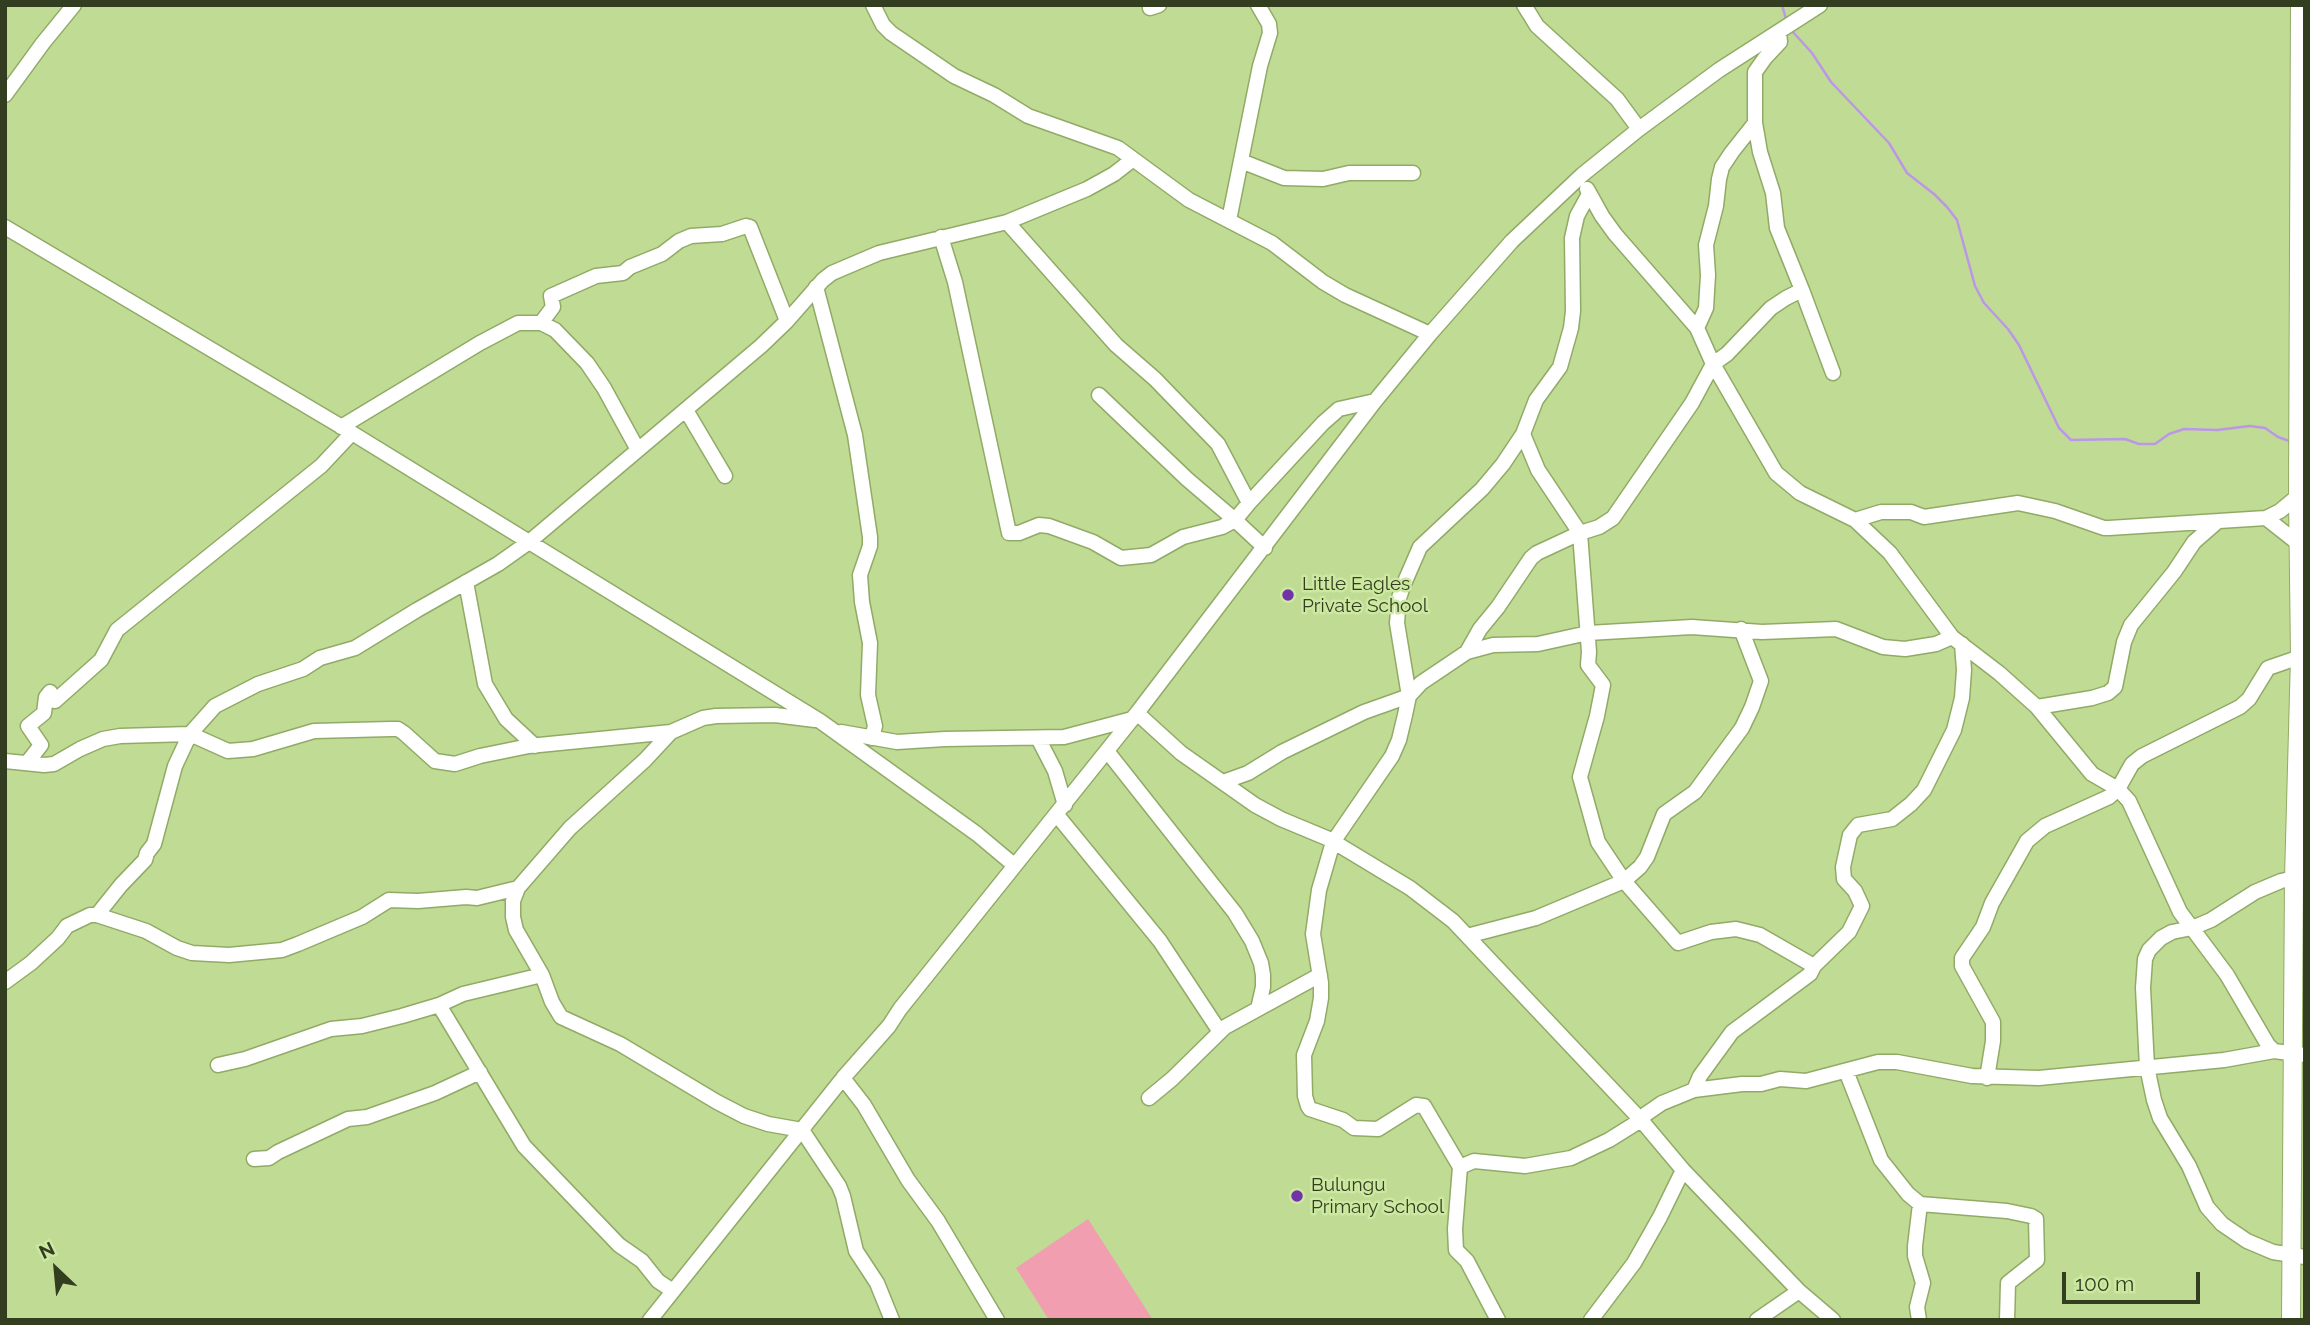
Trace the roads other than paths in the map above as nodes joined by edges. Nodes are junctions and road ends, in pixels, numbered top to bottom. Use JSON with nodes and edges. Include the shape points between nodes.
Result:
{"nodes":[{"id":1,"x":74,"y":5,"type":"edge"},
{"id":2,"x":873,"y":5,"type":"edge"},
{"id":3,"x":1258,"y":5,"type":"edge"},
{"id":4,"x":1524,"y":5,"type":"edge"},
{"id":5,"x":1820,"y":5,"type":"edge"},
{"id":6,"x":2300,"y":5,"type":"edge"},
{"id":7,"x":1787,"y":27,"type":"junction"},
{"id":8,"x":5,"y":95,"type":"edge"},
{"id":9,"x":1755,"y":123,"type":"junction"},
{"id":10,"x":1639,"y":129,"type":"junction"},
{"id":11,"x":1132,"y":160,"type":"junction"},
{"id":12,"x":1241,"y":161,"type":"junction"},
{"id":13,"x":1413,"y":173,"type":"dead end"},
{"id":14,"x":1582,"y":175,"type":"junction"},
{"id":15,"x":1589,"y":194,"type":"junction"},
{"id":16,"x":1229,"y":220,"type":"junction"},
{"id":17,"x":1007,"y":222,"type":"junction"},
{"id":18,"x":5,"y":227,"type":"edge"},
{"id":19,"x":941,"y":237,"type":"junction"},
{"id":20,"x":2302,"y":283,"type":"edge"},
{"id":21,"x":816,"y":287,"type":"junction"},
{"id":22,"x":1802,"y":290,"type":"junction"},
{"id":23,"x":787,"y":321,"type":"junction"},
{"id":24,"x":541,"y":323,"type":"junction"},
{"id":25,"x":1698,"y":328,"type":"junction"},
{"id":26,"x":1430,"y":334,"type":"junction"},
{"id":27,"x":1713,"y":364,"type":"junction"},
{"id":28,"x":1833,"y":373,"type":"dead end"},
{"id":29,"x":1099,"y":395,"type":"dead end"},
{"id":30,"x":1375,"y":401,"type":"junction"},
{"id":31,"x":686,"y":411,"type":"junction"},
{"id":32,"x":346,"y":430,"type":"junction"},
{"id":33,"x":1523,"y":434,"type":"junction"},
{"id":34,"x":638,"y":450,"type":"junction"},
{"id":35,"x":724,"y":476,"type":"dead end"},
{"id":36,"x":2298,"y":496,"type":"junction"},
{"id":37,"x":1248,"y":503,"type":"junction"},
{"id":38,"x":2266,"y":518,"type":"junction"},
{"id":39,"x":1235,"y":520,"type":"junction"},
{"id":40,"x":1855,"y":520,"type":"junction"},
{"id":41,"x":2218,"y":521,"type":"junction"},
{"id":42,"x":1580,"y":533,"type":"junction"},
{"id":43,"x":529,"y":542,"type":"junction"},
{"id":44,"x":2299,"y":544,"type":"junction"},
{"id":45,"x":1265,"y":548,"type":"junction"},
{"id":46,"x":466,"y":582,"type":"junction"},
{"id":47,"x":1741,"y":629,"type":"junction"},
{"id":48,"x":1587,"y":633,"type":"junction"},
{"id":49,"x":1957,"y":641,"type":"junction"},
{"id":50,"x":1467,"y":652,"type":"junction"},
{"id":51,"x":2300,"y":657,"type":"junction"},
{"id":52,"x":1409,"y":696,"type":"junction"},
{"id":53,"x":2037,"y":708,"type":"junction"},
{"id":54,"x":1135,"y":716,"type":"junction"},
{"id":55,"x":820,"y":721,"type":"junction"},
{"id":56,"x":836,"y":731,"type":"junction"},
{"id":57,"x":671,"y":732,"type":"junction"},
{"id":58,"x":190,"y":734,"type":"junction"},
{"id":59,"x":872,"y":738,"type":"junction"},
{"id":60,"x":1038,"y":738,"type":"junction"},
{"id":61,"x":535,"y":746,"type":"junction"},
{"id":62,"x":1107,"y":751,"type":"junction"},
{"id":63,"x":5,"y":761,"type":"edge"},
{"id":64,"x":27,"y":763,"type":"junction"},
{"id":65,"x":1223,"y":782,"type":"junction"},
{"id":66,"x":2118,"y":789,"type":"junction"},
{"id":67,"x":1061,"y":810,"type":"junction"},
{"id":68,"x":1334,"y":842,"type":"junction"},
{"id":69,"x":1014,"y":865,"type":"junction"},
{"id":70,"x":2294,"y":878,"type":"junction"},
{"id":71,"x":1624,"y":881,"type":"junction"},
{"id":72,"x":518,"y":888,"type":"junction"},
{"id":73,"x":97,"y":915,"type":"junction"},
{"id":74,"x":2192,"y":928,"type":"junction"},
{"id":75,"x":1467,"y":936,"type":"junction"},
{"id":76,"x":1814,"y":966,"type":"junction"},
{"id":77,"x":542,"y":975,"type":"junction"},
{"id":78,"x":1320,"y":975,"type":"junction"},
{"id":79,"x":5,"y":982,"type":"edge"},
{"id":80,"x":439,"y":1005,"type":"junction"},
{"id":81,"x":1258,"y":1009,"type":"junction"},
{"id":82,"x":1220,"y":1032,"type":"junction"},
{"id":83,"x":2274,"y":1051,"type":"junction"},
{"id":84,"x":2300,"y":1054,"type":"edge"},
{"id":85,"x":218,"y":1065,"type":"dead end"},
{"id":86,"x":2147,"y":1067,"type":"junction"},
{"id":87,"x":1846,"y":1070,"type":"junction"},
{"id":88,"x":480,"y":1072,"type":"junction"},
{"id":89,"x":1987,"y":1078,"type":"junction"},
{"id":90,"x":843,"y":1079,"type":"junction"},
{"id":91,"x":1694,"y":1090,"type":"junction"},
{"id":92,"x":1149,"y":1098,"type":"dead end"},
{"id":93,"x":1641,"y":1120,"type":"junction"},
{"id":94,"x":802,"y":1129,"type":"junction"},
{"id":95,"x":254,"y":1159,"type":"dead end"},
{"id":96,"x":1460,"y":1167,"type":"junction"},
{"id":97,"x":1684,"y":1170,"type":"junction"},
{"id":98,"x":1920,"y":1204,"type":"junction"},
{"id":99,"x":2298,"y":1256,"type":"edge"},
{"id":100,"x":673,"y":1291,"type":"junction"},
{"id":101,"x":1799,"y":1291,"type":"junction"},
{"id":102,"x":650,"y":1320,"type":"edge"},
{"id":103,"x":892,"y":1320,"type":"edge"},
{"id":104,"x":997,"y":1320,"type":"edge"},
{"id":105,"x":1498,"y":1320,"type":"edge"},
{"id":106,"x":1591,"y":1320,"type":"edge"},
{"id":107,"x":1757,"y":1320,"type":"edge"},
{"id":108,"x":1833,"y":1320,"type":"edge"},
{"id":109,"x":1919,"y":1320,"type":"edge"},
{"id":110,"x":2007,"y":1320,"type":"edge"},
{"id":111,"x":2291,"y":1320,"type":"edge"}],
"edges":[{"from":1,"to":8,"type":"street"},
{"from":2,"to":11,"type":"street","via":[[891,33],[954,76],[1028,116],[1118,148]]},
{"from":3,"to":12,"type":"street","via":[[1269,33]]},
{"from":4,"to":10,"type":"street","via":[[1537,26],[1617,99]]},
{"from":5,"to":7,"type":"street"},
{"from":6,"to":20,"type":"main road"},
{"from":7,"to":9,"type":"street","via":[[1755,72]]},
{"from":7,"to":10,"type":"street"},
{"from":9,"to":22,"type":"street","via":[[1777,228]]},
{"from":9,"to":25,"type":"street","via":[[1722,167],[1706,245],[1706,308]]},
{"from":10,"to":14,"type":"street"},
{"from":11,"to":16,"type":"street","via":[[1189,200]]},
{"from":11,"to":17,"type":"street","via":[[1087,189]]},
{"from":12,"to":13,"type":"street","via":[[1284,178]]},
{"from":12,"to":16,"type":"street"},
{"from":14,"to":15,"type":"street"},
{"from":14,"to":26,"type":"street","via":[[1512,241]]},
{"from":15,"to":25,"type":"street","via":[[1615,234]]},
{"from":15,"to":33,"type":"street","via":[[1572,238],[1573,310],[1568,339],[1560,367],[1533,407]]},
{"from":16,"to":26,"type":"street","via":[[1272,243],[1345,295]]},
{"from":17,"to":19,"type":"street"},
{"from":17,"to":37,"type":"street","via":[[1116,345],[1218,444]]},
{"from":18,"to":32,"type":"street"},
{"from":19,"to":21,"type":"street","via":[[851,264]]},
{"from":19,"to":39,"type":"street","via":[[955,282],[1009,533],[1049,526],[1121,558],[1151,555],[1183,537]]},
{"from":20,"to":36,"type":"main road"},
{"from":21,"to":23,"type":"street"},
{"from":21,"to":59,"type":"street","via":[[855,435],[870,537],[860,575],[870,643]]},
{"from":22,"to":27,"type":"street","via":[[1771,308]]},
{"from":22,"to":28,"type":"street"},
{"from":23,"to":24,"type":"street","via":[[746,226],[685,238],[624,273],[596,276],[564,289],[551,296],[553,307]]},
{"from":23,"to":31,"type":"street"},
{"from":24,"to":32,"type":"street","via":[[518,323],[481,343]]},
{"from":24,"to":34,"type":"street","via":[[555,330],[587,363]]},
{"from":25,"to":27,"type":"street"},
{"from":26,"to":30,"type":"street"},
{"from":27,"to":40,"type":"street","via":[[1776,473],[1800,493]]},
{"from":27,"to":42,"type":"street","via":[[1692,403],[1613,518]]},
{"from":29,"to":39,"type":"street"},
{"from":30,"to":37,"type":"street","via":[[1339,409]]},
{"from":30,"to":45,"type":"street"},
{"from":31,"to":34,"type":"street"},
{"from":31,"to":35,"type":"street"},
{"from":32,"to":43,"type":"street"},
{"from":32,"to":64,"type":"street","via":[[321,466],[117,630],[101,660],[55,701],[50,692],[44,713],[28,726],[41,745]]},
{"from":33,"to":42,"type":"street","via":[[1538,470]]},
{"from":33,"to":52,"type":"street","via":[[1482,489],[1415,557],[1399,598],[1397,623]]},
{"from":34,"to":43,"type":"street"},
{"from":36,"to":38,"type":"street"},
{"from":36,"to":44,"type":"main road"},
{"from":37,"to":39,"type":"street"},
{"from":38,"to":41,"type":"street"},
{"from":38,"to":44,"type":"street"},
{"from":39,"to":45,"type":"street"},
{"from":40,"to":41,"type":"street","via":[[1881,512],[1924,517],[2018,503],[2104,528]]},
{"from":40,"to":49,"type":"street","via":[[1890,553]]},
{"from":41,"to":53,"type":"street","via":[[2194,542],[2131,625],[2115,687],[2100,696]]},
{"from":42,"to":48,"type":"street"},
{"from":42,"to":50,"type":"street","via":[[1531,558]]},
{"from":43,"to":46,"type":"street"},
{"from":43,"to":55,"type":"street"},
{"from":44,"to":51,"type":"main road"},
{"from":45,"to":54,"type":"street"},
{"from":46,"to":58,"type":"street","via":[[355,648],[320,658],[223,702]]},
{"from":46,"to":61,"type":"street","via":[[485,684],[506,719]]},
{"from":47,"to":48,"type":"street"},
{"from":47,"to":49,"type":"street","via":[[1836,629],[1883,647],[1905,649]]},
{"from":47,"to":71,"type":"street","via":[[1761,681],[1752,707],[1695,792],[1664,814],[1647,857]]},
{"from":48,"to":50,"type":"street"},
{"from":48,"to":71,"type":"street","via":[[1588,665],[1603,685],[1580,777],[1598,842]]},
{"from":49,"to":53,"type":"street"},
{"from":49,"to":76,"type":"street","via":[[1964,670],[1954,730],[1924,790],[1911,804],[1892,819],[1858,825],[1850,835],[1844,879],[1862,906],[1850,932]]},
{"from":50,"to":52,"type":"street"},
{"from":51,"to":66,"type":"street","via":[[2268,668],[2240,707],[2142,756]]},
{"from":51,"to":70,"type":"main road"},
{"from":52,"to":65,"type":"street","via":[[1364,712]]},
{"from":52,"to":68,"type":"street","via":[[1392,756]]},
{"from":53,"to":66,"type":"street","via":[[2092,774]]},
{"from":54,"to":60,"type":"street","via":[[1064,737]]},
{"from":54,"to":62,"type":"street"},
{"from":54,"to":65,"type":"street"},
{"from":55,"to":56,"type":"street"},
{"from":55,"to":57,"type":"street","via":[[730,714],[703,718]]},
{"from":56,"to":59,"type":"street"},
{"from":56,"to":69,"type":"street"},
{"from":57,"to":61,"type":"street"},
{"from":57,"to":72,"type":"street","via":[[570,828]]},
{"from":58,"to":61,"type":"street","via":[[228,751],[253,749],[314,731],[398,729],[435,761],[448,764]]},
{"from":58,"to":64,"type":"street","via":[[120,736],[80,749],[54,764]]},
{"from":58,"to":73,"type":"street","via":[[174,766],[154,844]]},
{"from":59,"to":60,"type":"street","via":[[897,742]]},
{"from":60,"to":67,"type":"street","via":[[1055,771]]},
{"from":62,"to":67,"type":"street"},
{"from":62,"to":81,"type":"street","via":[[1252,941],[1263,975]]},
{"from":63,"to":64,"type":"street"},
{"from":65,"to":68,"type":"street","via":[[1255,805]]},
{"from":66,"to":74,"type":"street","via":[[2137,816],[2171,896]]},
{"from":66,"to":89,"type":"street","via":[[2032,835],[1983,927],[1965,951],[1962,966],[1993,1022]]},
{"from":67,"to":69,"type":"street"},
{"from":67,"to":82,"type":"street","via":[[1160,941]]},
{"from":68,"to":75,"type":"street","via":[[1410,888]]},
{"from":68,"to":78,"type":"street","via":[[1319,890],[1313,934]]},
{"from":69,"to":90,"type":"street"},
{"from":70,"to":74,"type":"street","via":[[2255,892]]},
{"from":70,"to":84,"type":"main road"},
{"from":71,"to":75,"type":"street","via":[[1536,918]]},
{"from":71,"to":76,"type":"street","via":[[1678,943],[1737,929],[1760,934]]},
{"from":72,"to":73,"type":"street","via":[[477,898],[389,900],[362,917],[282,950],[229,956],[192,953],[146,930]]},
{"from":72,"to":77,"type":"street","via":[[513,907],[516,930]]},
{"from":73,"to":79,"type":"street","via":[[67,926]]},
{"from":74,"to":83,"type":"street"},
{"from":74,"to":86,"type":"street","via":[[2161,938],[2144,959]]},
{"from":75,"to":93,"type":"street"},
{"from":76,"to":91,"type":"street","via":[[1801,981],[1736,1028]]},
{"from":77,"to":80,"type":"street","via":[[463,994]]},
{"from":77,"to":94,"type":"street","via":[[556,1011],[570,1023],[620,1044],[744,1116]]},
{"from":78,"to":81,"type":"street"},
{"from":78,"to":96,"type":"street","via":[[1317,1021],[1304,1055],[1305,1096],[1310,1109],[1354,1128],[1378,1129],[1422,1104]]},
{"from":80,"to":85,"type":"street","via":[[362,1026],[331,1029]]},
{"from":80,"to":88,"type":"street"},
{"from":81,"to":82,"type":"street"},
{"from":82,"to":92,"type":"street"},
{"from":83,"to":84,"type":"street"},
{"from":83,"to":86,"type":"street"},
{"from":84,"to":99,"type":"main road"},
{"from":86,"to":89,"type":"street","via":[[2039,1078]]},
{"from":86,"to":99,"type":"street","via":[[2160,1118],[2207,1207],[2247,1241]]},
{"from":87,"to":89,"type":"street","via":[[1887,1061]]},
{"from":87,"to":91,"type":"street","via":[[1806,1081],[1780,1079]]},
{"from":87,"to":98,"type":"street","via":[[1881,1160]]},
{"from":88,"to":95,"type":"street","via":[[435,1093],[367,1117],[348,1119],[269,1158]]},
{"from":88,"to":100,"type":"street","via":[[524,1146],[619,1245]]},
{"from":90,"to":94,"type":"street"},
{"from":90,"to":104,"type":"street","via":[[864,1105]]},
{"from":91,"to":93,"type":"street","via":[[1662,1103]]},
{"from":93,"to":96,"type":"street","via":[[1571,1158],[1525,1166],[1475,1161]]},
{"from":93,"to":97,"type":"street"},
{"from":94,"to":100,"type":"street"},
{"from":94,"to":103,"type":"street","via":[[843,1196],[856,1251],[877,1283]]},
{"from":96,"to":105,"type":"street","via":[[1456,1250],[1467,1261]]},
{"from":97,"to":101,"type":"street"},
{"from":97,"to":106,"type":"street","via":[[1634,1263]]},
{"from":98,"to":109,"type":"street","via":[[1915,1246],[1923,1283]]},
{"from":98,"to":110,"type":"street","via":[[2007,1211],[2036,1219],[2037,1260],[2008,1283]]},
{"from":99,"to":111,"type":"main road"},
{"from":100,"to":102,"type":"street"},
{"from":101,"to":107,"type":"street"},
{"from":101,"to":108,"type":"street"}]}
